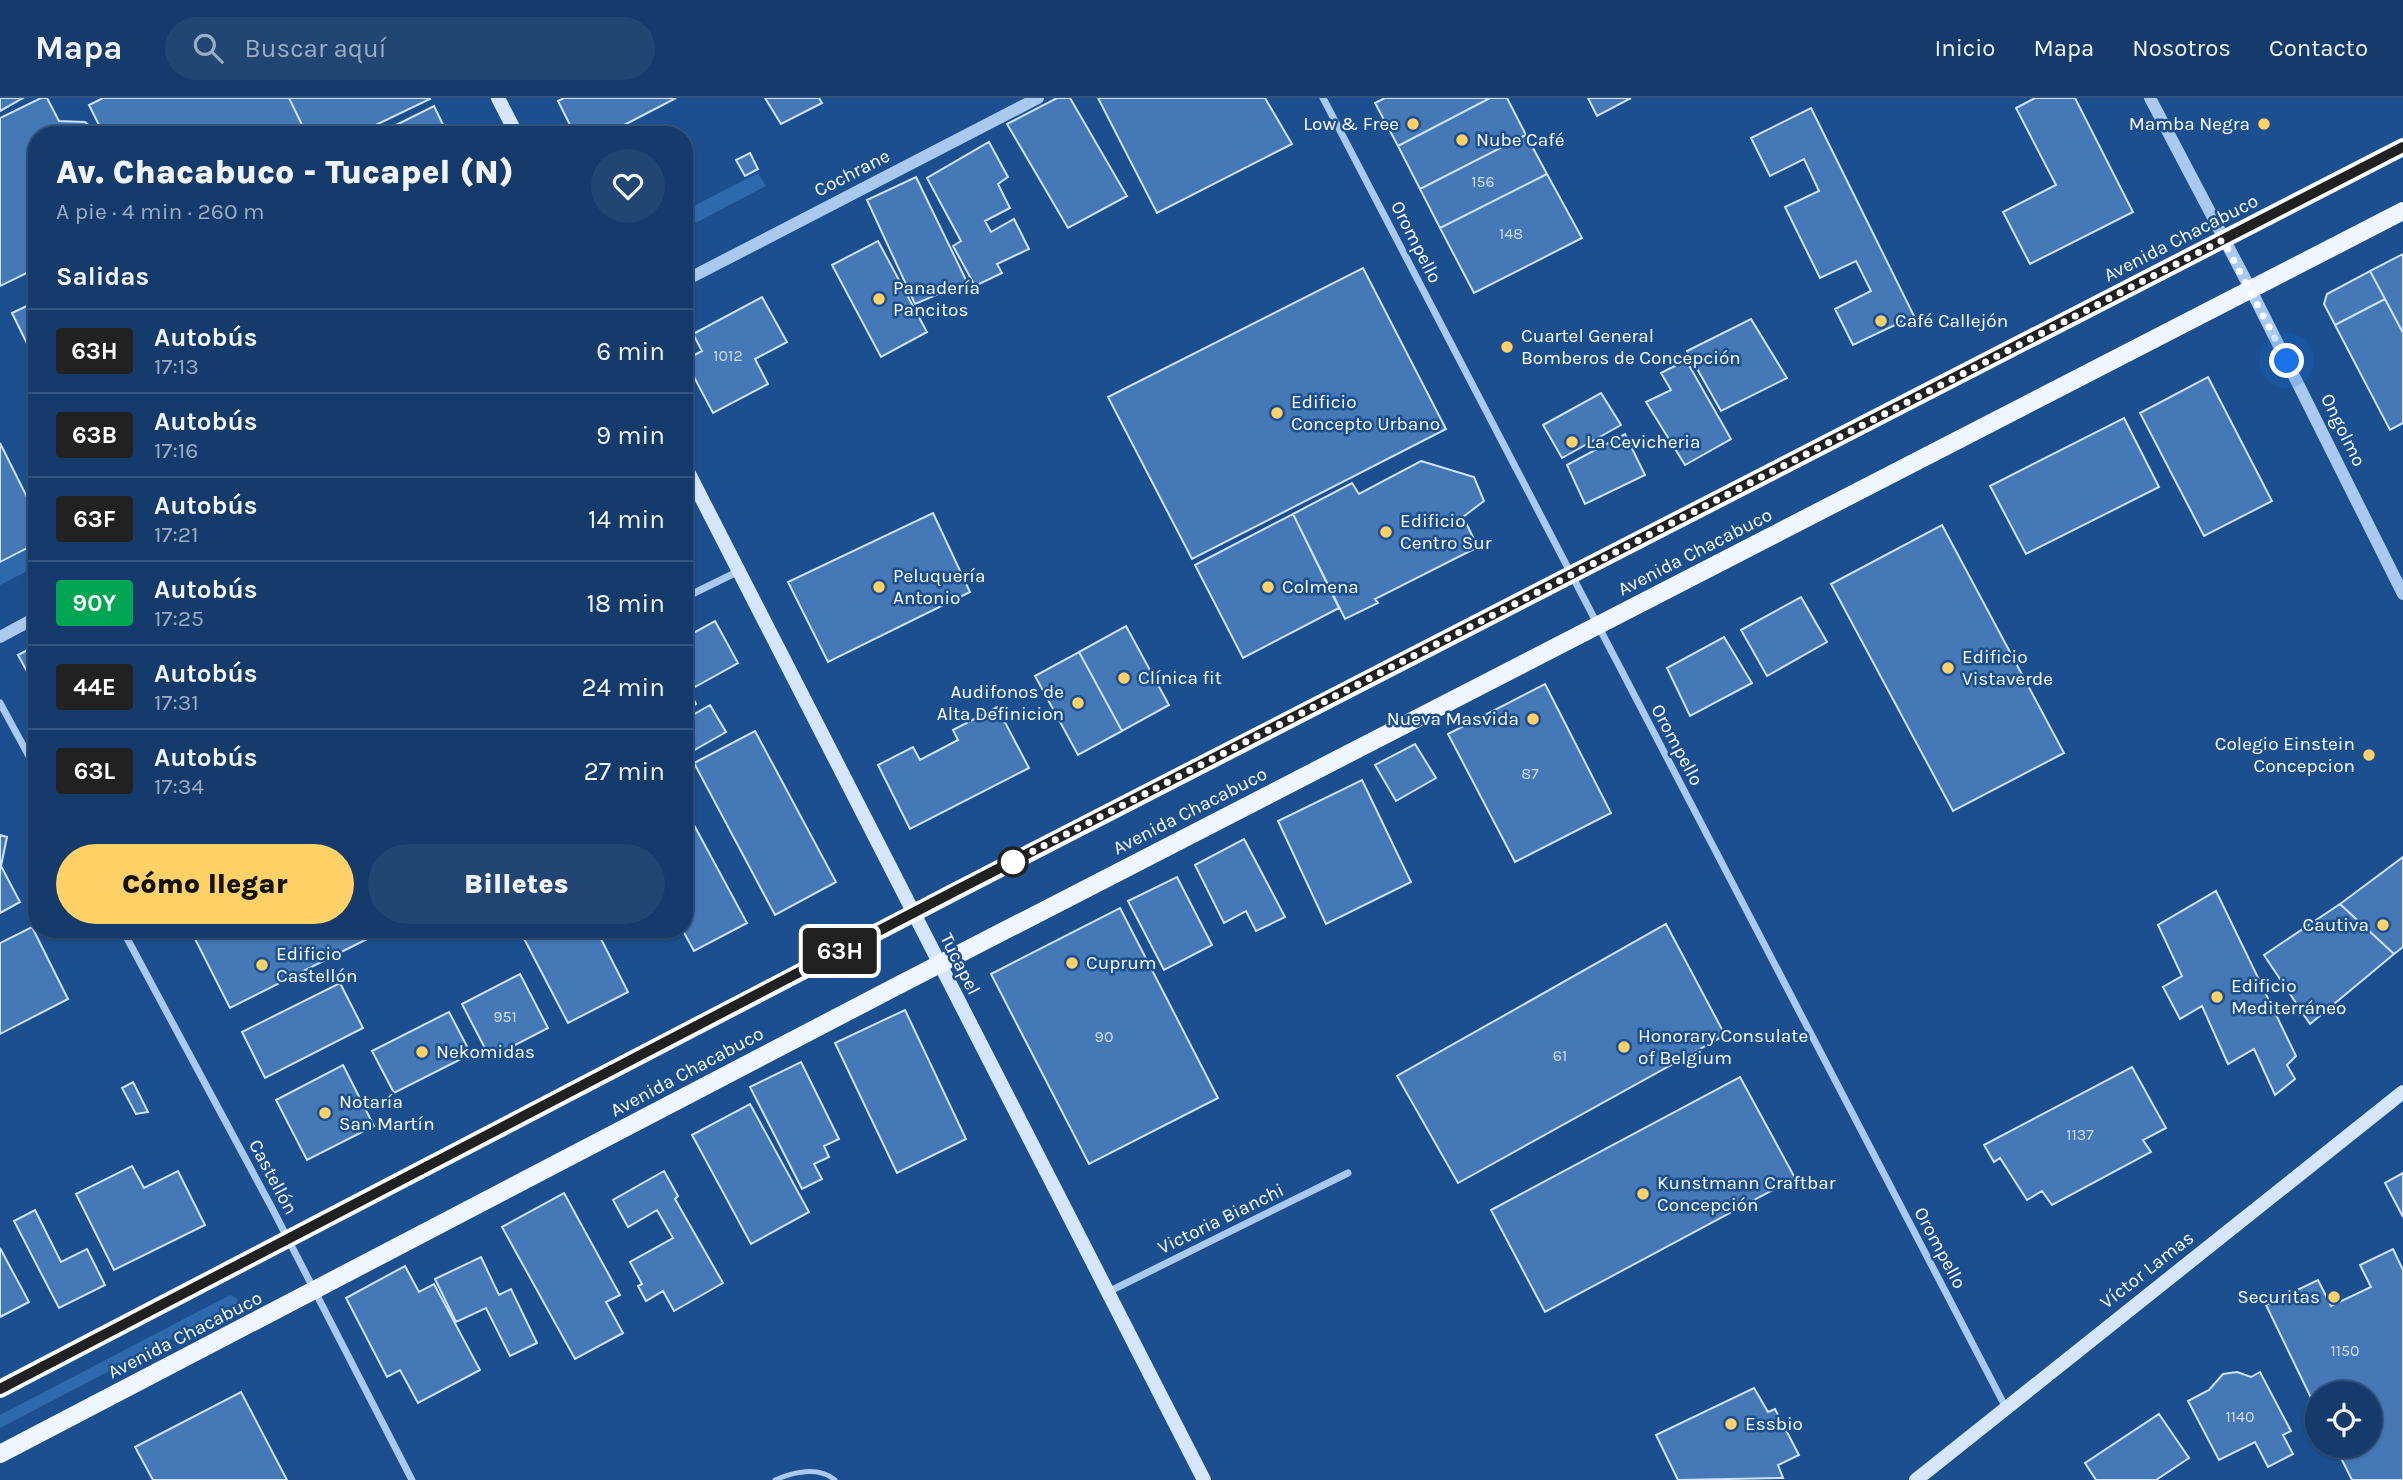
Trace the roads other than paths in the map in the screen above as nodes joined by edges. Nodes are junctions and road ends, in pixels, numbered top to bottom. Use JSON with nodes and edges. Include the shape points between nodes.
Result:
{"nodes":[{"id":1,"x":498,"y":98,"type":"edge"},
{"id":2,"x":1038,"y":98,"type":"edge"},
{"id":3,"x":1323,"y":98,"type":"edge"},
{"id":4,"x":2150,"y":98,"type":"edge"},
{"id":5,"x":512,"y":126,"type":"edge"},
{"id":6,"x":2403,"y":147,"type":"edge"},
{"id":7,"x":2403,"y":211,"type":"edge"},
{"id":8,"x":2223,"y":240,"type":"junction"},
{"id":9,"x":693,"y":276,"type":"edge"},
{"id":10,"x":2251,"y":290,"type":"junction"},
{"id":11,"x":693,"y":481,"type":"edge"},
{"id":12,"x":739,"y":570,"type":"junction"},
{"id":13,"x":1570,"y":576,"type":"junction"},
{"id":14,"x":693,"y":593,"type":"edge"},
{"id":15,"x":2403,"y":594,"type":"edge"},
{"id":16,"x":28,"y":622,"type":"edge"},
{"id":17,"x":1597,"y":626,"type":"junction"},
{"id":18,"x":0,"y":636,"type":"edge"},
{"id":19,"x":0,"y":703,"type":"edge"},
{"id":20,"x":28,"y":754,"type":"edge"},
{"id":21,"x":913,"y":913,"type":"junction"},
{"id":22,"x":126,"y":938,"type":"edge"},
{"id":23,"x":939,"y":964,"type":"junction"},
{"id":24,"x":2403,"y":1092,"type":"edge"},
{"id":25,"x":1348,"y":1173,"type":"dead end"},
{"id":26,"x":288,"y":1239,"type":"junction"},
{"id":27,"x":316,"y":1291,"type":"junction"},
{"id":28,"x":1108,"y":1292,"type":"junction"},
{"id":29,"x":0,"y":1389,"type":"edge"},
{"id":30,"x":2005,"y":1406,"type":"junction"},
{"id":31,"x":0,"y":1454,"type":"edge"},
{"id":32,"x":412,"y":1480,"type":"edge"},
{"id":33,"x":775,"y":1480,"type":"edge"},
{"id":34,"x":835,"y":1480,"type":"edge"},
{"id":35,"x":1204,"y":1480,"type":"edge"},
{"id":36,"x":1916,"y":1480,"type":"edge"}],
"edges":[{"from":1,"to":5,"type":"main road"},
{"from":2,"to":9,"type":"street","name":"Cochrane"},
{"from":3,"to":13,"type":"street","name":"Orompello"},
{"from":4,"to":8,"type":"street","name":"Ongolmo"},
{"from":6,"to":8,"type":"main road","name":"Avenida Chacabuco"},
{"from":7,"to":10,"type":"main road","name":"Avenida Chacabuco"},
{"from":8,"to":10,"type":"street","name":"Ongolmo"},
{"from":8,"to":13,"type":"main road","name":"Avenida Chacabuco"},
{"from":10,"to":15,"type":"street","name":"Ongolmo"},
{"from":10,"to":17,"type":"main road","name":"Avenida Chacabuco"},
{"from":11,"to":12,"type":"main road","name":"Tucapel"},
{"from":12,"to":14,"type":"street"},
{"from":12,"to":21,"type":"main road","name":"Tucapel"},
{"from":13,"to":17,"type":"street","name":"Orompello"},
{"from":13,"to":21,"type":"main road","name":"Avenida Chacabuco"},
{"from":16,"to":18,"type":"street"},
{"from":17,"to":23,"type":"main road","name":"Avenida Chacabuco"},
{"from":17,"to":30,"type":"street","name":"Orompello"},
{"from":19,"to":20,"type":"street"},
{"from":21,"to":23,"type":"main road","name":"Tucapel"},
{"from":21,"to":26,"type":"main road","name":"Avenida Chacabuco"},
{"from":22,"to":26,"type":"street","name":"Castellón"},
{"from":23,"to":27,"type":"main road","name":"Avenida Chacabuco"},
{"from":23,"to":28,"type":"main road","name":"Tucapel"},
{"from":24,"to":30,"type":"main road","name":"Víctor Lamas"},
{"from":25,"to":28,"type":"street","name":"Victoria Bianchi"},
{"from":26,"to":27,"type":"street","name":"Castellón"},
{"from":26,"to":29,"type":"main road","name":"Avenida Chacabuco"},
{"from":27,"to":31,"type":"main road","name":"Avenida Chacabuco"},
{"from":27,"to":32,"type":"street","name":"Castellón"},
{"from":28,"to":35,"type":"main road","name":"Tucapel"},
{"from":30,"to":36,"type":"main road","name":"Víctor Lamas"},
{"from":33,"to":34,"type":"lane","via":[[815,1471]]}]}
